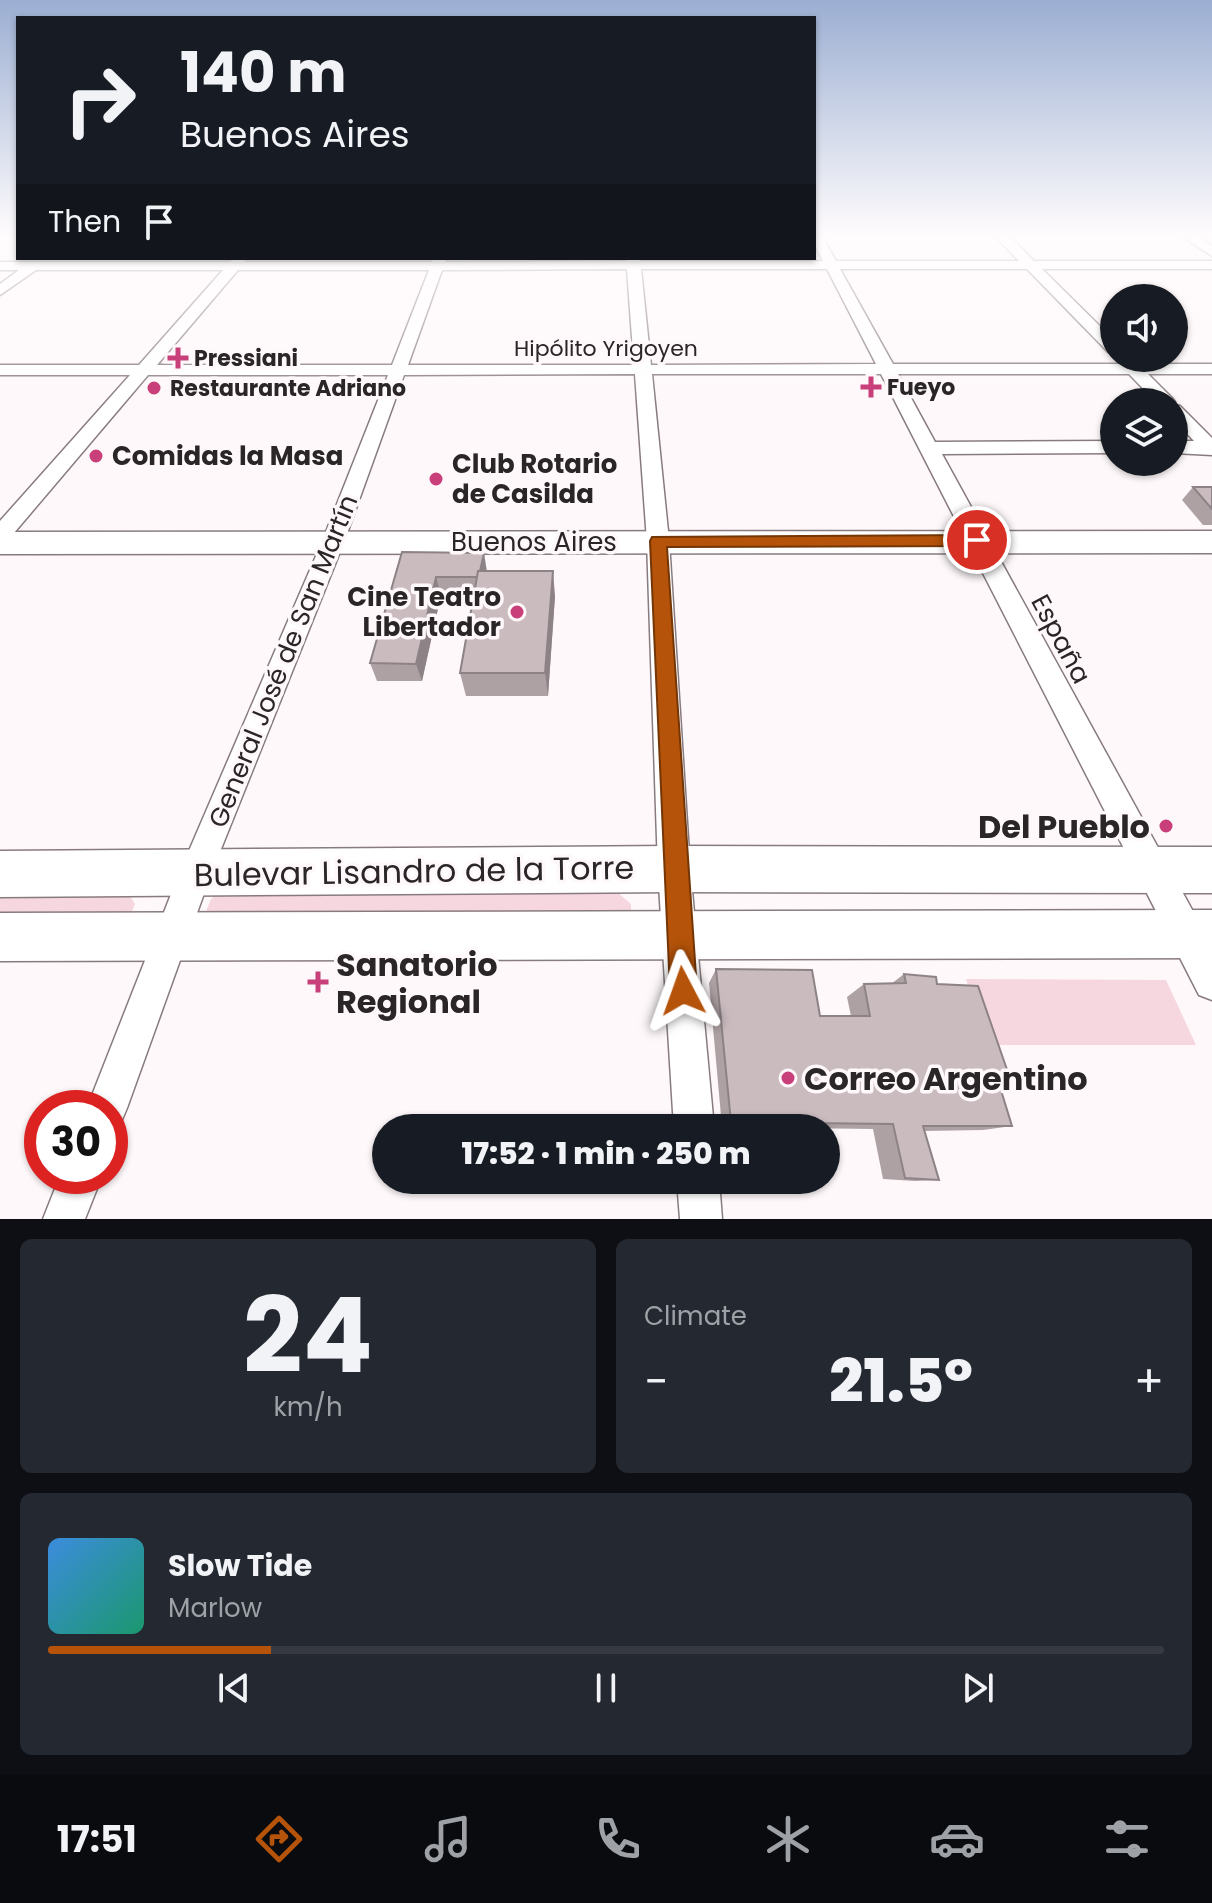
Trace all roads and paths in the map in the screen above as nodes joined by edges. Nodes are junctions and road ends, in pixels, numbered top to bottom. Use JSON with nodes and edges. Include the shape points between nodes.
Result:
{"nodes":[{"id":1,"x":211,"y":293,"type":"edge"},
{"id":2,"x":426,"y":293,"type":"edge"},
{"id":3,"x":636,"y":293,"type":"edge"},
{"id":4,"x":845,"y":293,"type":"edge"},
{"id":5,"x":1057,"y":293,"type":"edge"},
{"id":6,"x":1100,"y":335,"type":"edge"},
{"id":7,"x":1100,"y":365,"type":"edge"},
{"id":8,"x":1188,"y":368,"type":"edge"},
{"id":9,"x":886,"y":369,"type":"junction"},
{"id":10,"x":1212,"y":369,"type":"edge"},
{"id":11,"x":0,"y":370,"type":"edge"},
{"id":12,"x":144,"y":370,"type":"junction"},
{"id":13,"x":396,"y":370,"type":"junction"},
{"id":14,"x":641,"y":370,"type":"junction"},
{"id":15,"x":1137,"y":372,"type":"edge"},
{"id":16,"x":1152,"y":388,"type":"edge"},
{"id":17,"x":1188,"y":424,"type":"edge"},
{"id":18,"x":1100,"y":447,"type":"edge"},
{"id":19,"x":1188,"y":447,"type":"edge"},
{"id":20,"x":928,"y":448,"type":"junction"},
{"id":21,"x":1211,"y":448,"type":"edge"},
{"id":22,"x":0,"y":535,"type":"edge"},
{"id":23,"x":977,"y":540,"type":"junction"},
{"id":24,"x":658,"y":541,"type":"junction"},
{"id":25,"x":333,"y":542,"type":"junction"},
{"id":26,"x":1212,"y":542,"type":"edge"},
{"id":27,"x":0,"y":543,"type":"edge"},
{"id":28,"x":674,"y":869,"type":"junction"},
{"id":29,"x":1151,"y":870,"type":"junction"},
{"id":30,"x":1212,"y":870,"type":"edge"},
{"id":31,"x":0,"y":874,"type":"edge"},
{"id":32,"x":195,"y":874,"type":"junction"},
{"id":33,"x":1199,"y":934,"type":"edge"},
{"id":34,"x":173,"y":936,"type":"junction"},
{"id":35,"x":679,"y":936,"type":"junction"},
{"id":36,"x":0,"y":937,"type":"edge"},
{"id":37,"x":1212,"y":982,"type":"edge"},
{"id":38,"x":114,"y":1090,"type":"edge"},
{"id":39,"x":693,"y":1114,"type":"edge"},
{"id":40,"x":74,"y":1194,"type":"edge"},
{"id":41,"x":699,"y":1194,"type":"edge"},
{"id":42,"x":64,"y":1219,"type":"edge"},
{"id":43,"x":701,"y":1219,"type":"edge"}],
"edges":[{"from":1,"to":12,"type":"street"},
{"from":2,"to":13,"type":"street","name":"General José de San Martín"},
{"from":3,"to":14,"type":"street"},
{"from":4,"to":9,"type":"street","name":"España"},
{"from":5,"to":6,"type":"street"},
{"from":7,"to":9,"type":"street","name":"Hipólito Yrigoyen"},
{"from":8,"to":10,"type":"street","name":"Hipólito Yrigoyen"},
{"from":9,"to":14,"type":"street","name":"Hipólito Yrigoyen"},
{"from":9,"to":20,"type":"street","name":"España"},
{"from":11,"to":12,"type":"street","name":"Hipólito Yrigoyen"},
{"from":12,"to":13,"type":"street","name":"Hipólito Yrigoyen"},
{"from":12,"to":22,"type":"street"},
{"from":13,"to":14,"type":"street","name":"Hipólito Yrigoyen"},
{"from":13,"to":25,"type":"street","name":"General José de San Martín"},
{"from":14,"to":24,"type":"street"},
{"from":15,"to":16,"type":"street"},
{"from":17,"to":21,"type":"street"},
{"from":18,"to":20,"type":"street"},
{"from":19,"to":21,"type":"street"},
{"from":20,"to":23,"type":"street","name":"España"},
{"from":23,"to":24,"type":"main road","name":"Buenos Aires"},
{"from":23,"to":26,"type":"main road","name":"Buenos Aires"},
{"from":23,"to":29,"type":"street","name":"España"},
{"from":24,"to":25,"type":"main road","name":"Buenos Aires"},
{"from":24,"to":28,"type":"street"},
{"from":25,"to":27,"type":"main road","name":"Buenos Aires"},
{"from":25,"to":32,"type":"street","name":"General José de San Martín"},
{"from":28,"to":29,"type":"main road","name":"Bulevar Lisandro de la Torre"},
{"from":28,"to":32,"type":"main road","name":"Bulevar Lisandro de la Torre"},
{"from":28,"to":35,"type":"street"},
{"from":29,"to":30,"type":"main road","name":"Bulevar Lisandro de la Torre"},
{"from":29,"to":33,"type":"street","name":"España"},
{"from":31,"to":32,"type":"main road","name":"Bulevar Lisandro de la Torre"},
{"from":32,"to":34,"type":"street","name":"General José de San Martín"},
{"from":33,"to":35,"type":"main road"},
{"from":33,"to":37,"type":"street","name":"España"},
{"from":34,"to":35,"type":"main road"},
{"from":34,"to":36,"type":"main road"},
{"from":34,"to":38,"type":"street","name":"General José de San Martín"},
{"from":35,"to":39,"type":"street"},
{"from":40,"to":42,"type":"street"},
{"from":41,"to":43,"type":"street"}]}
